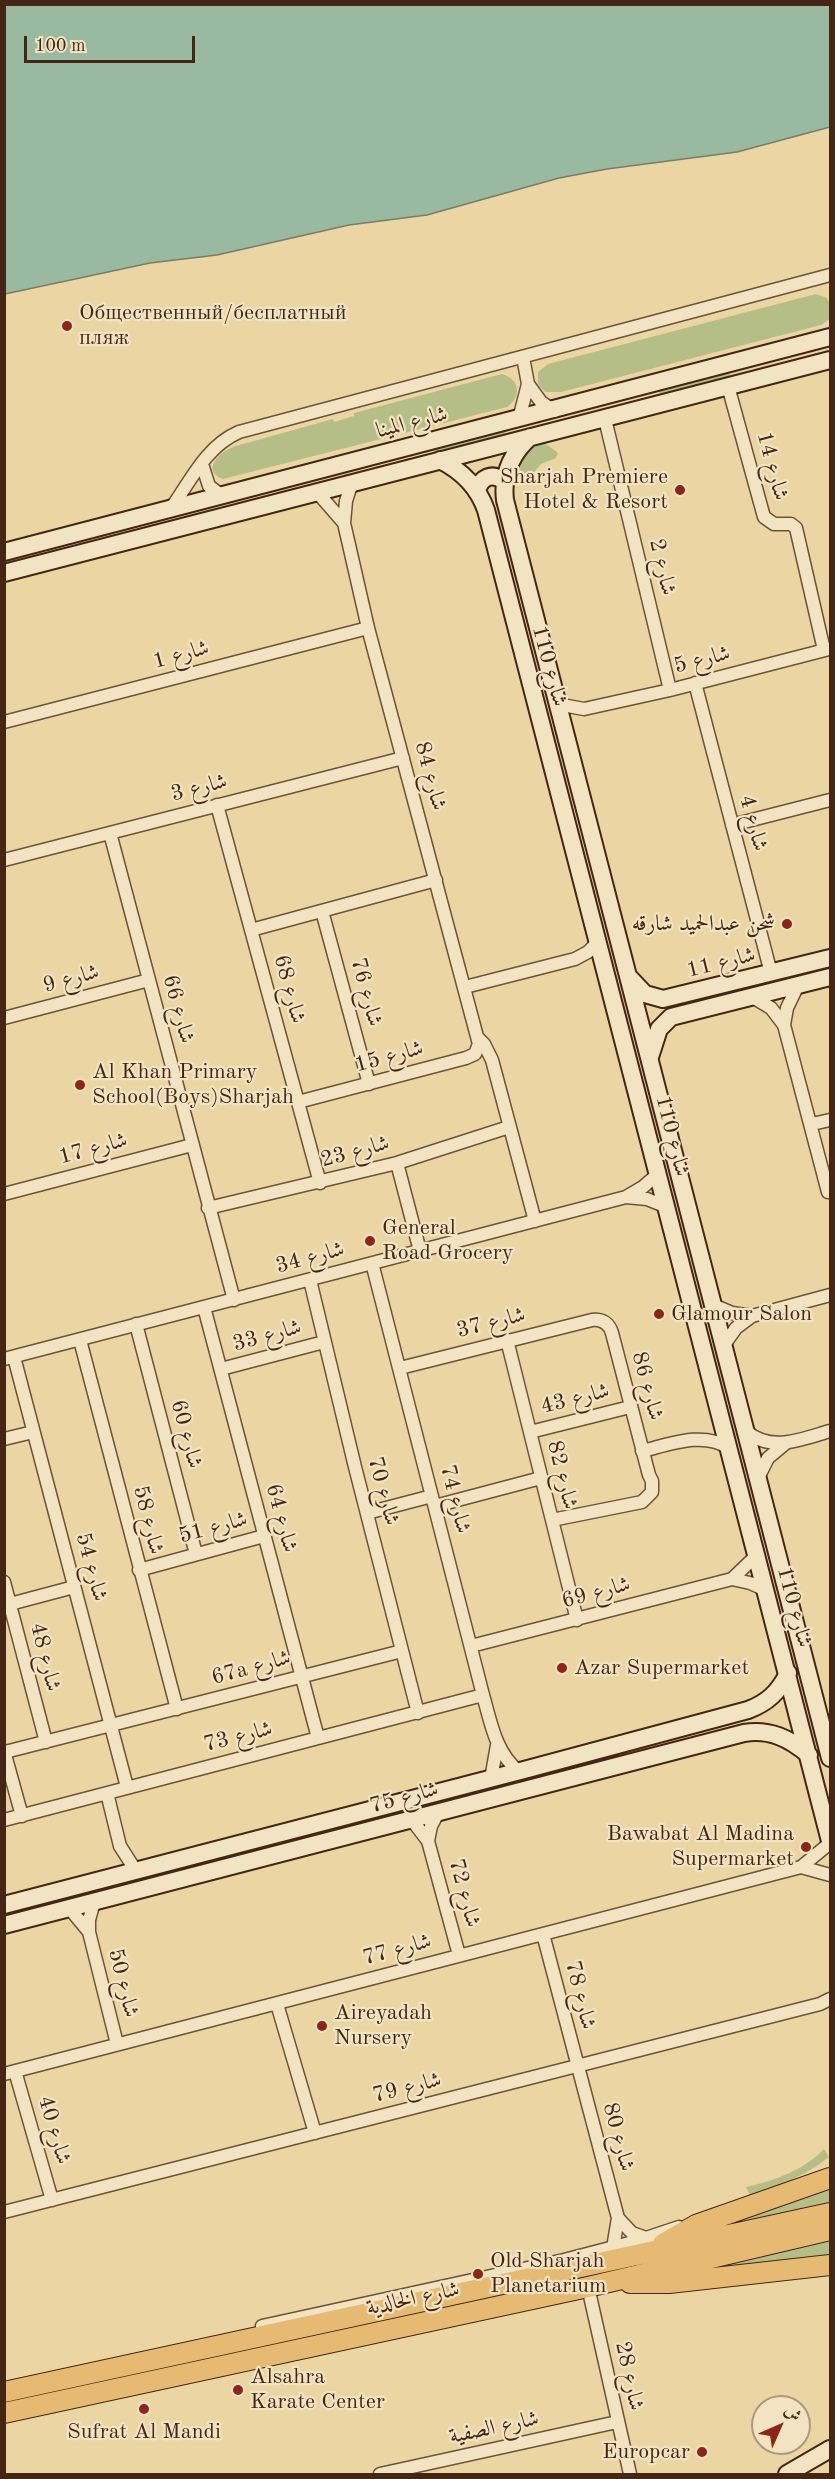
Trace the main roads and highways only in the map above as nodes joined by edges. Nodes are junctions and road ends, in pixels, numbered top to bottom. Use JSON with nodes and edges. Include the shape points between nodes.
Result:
{"nodes":[{"id":1,"x":831,"y":337,"type":"edge"},
{"id":2,"x":831,"y":360,"type":"edge"},
{"id":3,"x":648,"y":386,"type":"junction"},
{"id":4,"x":584,"y":424,"type":"junction"},
{"id":5,"x":530,"y":436,"type":"junction"},
{"id":6,"x":440,"y":460,"type":"junction"},
{"id":7,"x":344,"y":464,"type":"junction"},
{"id":8,"x":504,"y":481,"type":"junction"},
{"id":9,"x":477,"y":491,"type":"junction"},
{"id":10,"x":295,"y":498,"type":"junction"},
{"id":11,"x":4,"y":552,"type":"edge"},
{"id":12,"x":4,"y":573,"type":"edge"},
{"id":13,"x":572,"y":839,"type":"junction"},
{"id":14,"x":609,"y":903,"type":"junction"},
{"id":15,"x":831,"y":958,"type":"edge"},
{"id":16,"x":628,"y":976,"type":"junction"},
{"id":17,"x":831,"y":977,"type":"edge"},
{"id":18,"x":624,"y":1038,"type":"junction"},
{"id":19,"x":650,"y":1061,"type":"junction"},
{"id":20,"x":788,"y":1673,"type":"junction"},
{"id":21,"x":759,"y":1706,"type":"junction"},
{"id":22,"x":765,"y":1731,"type":"junction"},
{"id":23,"x":809,"y":1755,"type":"junction"},
{"id":24,"x":831,"y":1758,"type":"edge"},
{"id":25,"x":814,"y":1774,"type":"junction"},
{"id":26,"x":446,"y":1790,"type":"junction"},
{"id":27,"x":831,"y":1804,"type":"edge"},
{"id":28,"x":411,"y":1820,"type":"junction"},
{"id":29,"x":831,"y":1842,"type":"edge"},
{"id":30,"x":136,"y":1871,"type":"junction"},
{"id":31,"x":97,"y":1901,"type":"junction"},
{"id":32,"x":4,"y":1905,"type":"edge"},
{"id":33,"x":4,"y":1925,"type":"edge"},
{"id":34,"x":831,"y":2167,"type":"edge"},
{"id":35,"x":831,"y":2178,"type":"edge"},
{"id":36,"x":798,"y":2188,"type":"junction"},
{"id":37,"x":831,"y":2213,"type":"edge"},
{"id":38,"x":831,"y":2230,"type":"edge"},
{"id":39,"x":649,"y":2245,"type":"junction"},
{"id":40,"x":831,"y":2265,"type":"edge"},
{"id":41,"x":612,"y":2280,"type":"junction"},
{"id":42,"x":4,"y":2392,"type":"edge"},
{"id":43,"x":4,"y":2413,"type":"edge"},
{"id":44,"x":831,"y":2449,"type":"edge"},
{"id":45,"x":788,"y":2474,"type":"edge"}],
"edges":[{"from":1,"to":3,"type":"main road","name":"شارع المينا"},
{"from":2,"to":4,"type":"main road","name":"شارع المينا"},
{"from":3,"to":4,"type":"main road","via":[[649,393],[644,399],[596,412]]},
{"from":3,"to":7,"type":"main road","name":"شارع المينا"},
{"from":4,"to":5,"type":"main road","name":"شارع المينا"},
{"from":5,"to":6,"type":"main road","name":"شارع المينا"},
{"from":5,"to":8,"type":"main road","name":"شارع 110","via":[[515,453]]},
{"from":6,"to":9,"type":"main road","name":"شارع 110","via":[[465,476]]},
{"from":6,"to":10,"type":"main road","name":"شارع المينا"},
{"from":7,"to":10,"type":"main road","via":[[333,476],[298,486]]},
{"from":7,"to":11,"type":"main road","name":"شارع المينا"},
{"from":8,"to":9,"type":"main road","via":[[496,476],[486,478]]},
{"from":8,"to":14,"type":"main road","name":"شارع 110","via":[[505,500]]},
{"from":9,"to":13,"type":"main road","name":"شارع 110","via":[[488,519]]},
{"from":10,"to":12,"type":"main road","name":"شارع المينا"},
{"from":13,"to":14,"type":"main road","via":[[584,844],[596,887]]},
{"from":13,"to":18,"type":"main road","name":"شارع 110"},
{"from":14,"to":16,"type":"main road","name":"شارع 110"},
{"from":15,"to":16,"type":"main road","name":"شارع 11","via":[[663,999],[645,994]]},
{"from":16,"to":19,"type":"main road","name":"شارع 110"},
{"from":17,"to":19,"type":"main road","name":"شارع 11","via":[[666,1020],[655,1036]]},
{"from":18,"to":19,"type":"main road","via":[[633,1044],[640,1065]]},
{"from":18,"to":20,"type":"main road","name":"شارع 110"},
{"from":19,"to":24,"type":"main road","name":"شارع 110"},
{"from":20,"to":21,"type":"main road","name":"شارع 75","via":[[773,1695]]},
{"from":20,"to":23,"type":"main road","name":"شارع 110"},
{"from":21,"to":22,"type":"main road","via":[[770,1717]]},
{"from":21,"to":26,"type":"main road","name":"شارع 75"},
{"from":22,"to":23,"type":"main road","via":[[789,1740]]},
{"from":22,"to":28,"type":"main road","name":"شارع 75","via":[[744,1733]]},
{"from":23,"to":25,"type":"main road","name":"شارع 110"},
{"from":25,"to":27,"type":"main road","via":[[825,1785]]},
{"from":25,"to":29,"type":"main road","name":"شارع 110"},
{"from":26,"to":28,"type":"main road","via":[[440,1799],[415,1809]]},
{"from":26,"to":30,"type":"main road","name":"شارع 75"},
{"from":28,"to":31,"type":"main road","name":"شارع 75"},
{"from":30,"to":31,"type":"main road","via":[[130,1882],[108,1890]]},
{"from":30,"to":32,"type":"main road","name":"شارع 75"},
{"from":31,"to":33,"type":"main road","name":"شارع 75"},
{"from":34,"to":36,"type":"main road"},
{"from":35,"to":36,"type":"main road"},
{"from":36,"to":39,"type":"main road"},
{"from":37,"to":39,"type":"main road","name":"شارع الخالدية"},
{"from":38,"to":41,"type":"main road","name":"شارع الخالدية"},
{"from":39,"to":42,"type":"main road","name":"شارع الخالدية"},
{"from":40,"to":41,"type":"main road","via":[[657,2284]]},
{"from":41,"to":43,"type":"main road","name":"شارع الخالدية"},
{"from":44,"to":45,"type":"main road"}]}
